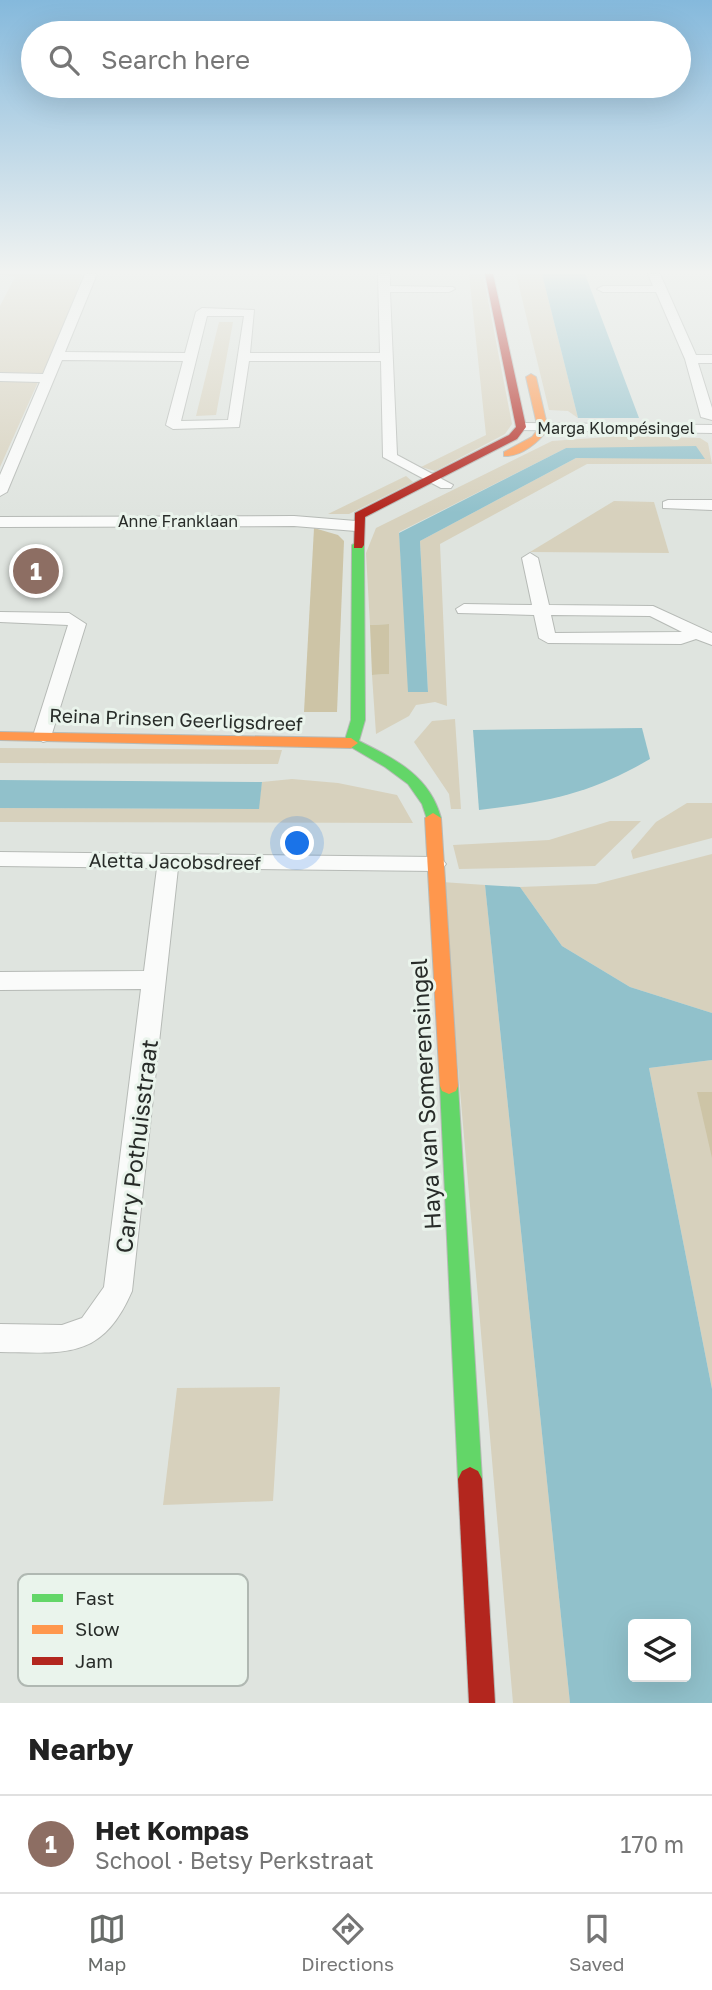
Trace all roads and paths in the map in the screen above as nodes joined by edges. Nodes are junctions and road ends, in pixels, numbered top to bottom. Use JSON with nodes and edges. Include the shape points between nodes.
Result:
{"nodes":[{"id":1,"x":189,"y":353,"type":"edge"},
{"id":2,"x":246,"y":353,"type":"edge"},
{"id":3,"x":387,"y":353,"type":"edge"},
{"id":4,"x":506,"y":353,"type":"edge"},
{"id":5,"x":688,"y":353,"type":"edge"},
{"id":6,"x":57,"y":356,"type":"joint"},
{"id":7,"x":188,"y":357,"type":"junction"},
{"id":8,"x":387,"y":357,"type":"junction"},
{"id":9,"x":245,"y":358,"type":"junction"},
{"id":10,"x":691,"y":359,"type":"junction"},
{"id":11,"x":712,"y":359,"type":"edge"},
{"id":12,"x":527,"y":363,"type":"dead end"},
{"id":13,"x":0,"y":377,"type":"edge"},
{"id":14,"x":45,"y":378,"type":"junction"},
{"id":15,"x":711,"y":426,"type":"edge"},
{"id":16,"x":521,"y":427,"type":"junction"},
{"id":17,"x":543,"y":429,"type":"junction"},
{"id":18,"x":430,"y":477,"type":"junction"},
{"id":19,"x":446,"y":485,"type":"junction"},
{"id":20,"x":0,"y":492,"type":"edge"},
{"id":21,"x":668,"y":505,"type":"dead end"},
{"id":22,"x":712,"y":505,"type":"edge"},
{"id":23,"x":0,"y":522,"type":"edge"},
{"id":24,"x":356,"y":526,"type":"junction"},
{"id":25,"x":530,"y":558,"type":"dead end"},
{"id":26,"x":464,"y":609,"type":"dead end"},
{"id":27,"x":543,"y":610,"type":"junction"},
{"id":28,"x":0,"y":617,"type":"edge"},
{"id":29,"x":704,"y":636,"type":"edge"},
{"id":30,"x":0,"y":736,"type":"edge"},
{"id":31,"x":43,"y":736,"type":"junction"},
{"id":32,"x":351,"y":743,"type":"junction"},
{"id":33,"x":0,"y":859,"type":"edge"},
{"id":34,"x":168,"y":861,"type":"junction"},
{"id":35,"x":435,"y":864,"type":"junction"},
{"id":36,"x":155,"y":980,"type":"junction"},
{"id":37,"x":0,"y":981,"type":"edge"},
{"id":38,"x":0,"y":1338,"type":"edge"},
{"id":39,"x":482,"y":1703,"type":"edge"}],
"edges":[{"from":1,"to":7,"type":"street"},
{"from":2,"to":9,"type":"street"},
{"from":3,"to":8,"type":"street"},
{"from":4,"to":16,"type":"street"},
{"from":5,"to":10,"type":"street"},
{"from":6,"to":7,"type":"street"},
{"from":6,"to":14,"type":"street"},
{"from":7,"to":9,"type":"street","via":[[173,425],[234,424]]},
{"from":8,"to":9,"type":"street"},
{"from":8,"to":18,"type":"street","via":[[390,457]]},
{"from":10,"to":11,"type":"street"},
{"from":10,"to":15,"type":"street"},
{"from":12,"to":17,"type":"street"},
{"from":13,"to":14,"type":"street"},
{"from":14,"to":20,"type":"street"},
{"from":15,"to":17,"type":"street","name":"Marga Klompésingel"},
{"from":16,"to":17,"type":"street","name":"Marga Klompésingel"},
{"from":16,"to":18,"type":"street","via":[[513,437]]},
{"from":17,"to":19,"type":"street","via":[[536,439]]},
{"from":18,"to":19,"type":"street"},
{"from":18,"to":24,"type":"street","via":[[359,516]]},
{"from":19,"to":24,"type":"street"},
{"from":21,"to":22,"type":"street"},
{"from":23,"to":24,"type":"street","name":"Anne Franklaan","via":[[294,521]]},
{"from":24,"to":32,"type":"street","via":[[358,720]]},
{"from":25,"to":27,"type":"street"},
{"from":26,"to":27,"type":"street"},
{"from":27,"to":29,"type":"street","via":[[653,611]]},
{"from":27,"to":29,"type":"street","via":[[548,638]]},
{"from":28,"to":31,"type":"street","via":[[69,618],[77,624]]},
{"from":30,"to":31,"type":"street","name":"Reina Prinsen Geerligsdreef"},
{"from":31,"to":32,"type":"street","name":"Reina Prinsen Geerligsdreef"},
{"from":32,"to":35,"type":"street","name":"Haya van Somerensingel","via":[[380,757],[429,799]]},
{"from":33,"to":34,"type":"street","name":"Aletta Jacobsdreef"},
{"from":34,"to":35,"type":"street","name":"Aletta Jacobsdreef"},
{"from":34,"to":36,"type":"street","name":"Carry Pothuisstraat"},
{"from":35,"to":39,"type":"street","name":"Haya van Somerensingel"},
{"from":36,"to":37,"type":"street"},
{"from":36,"to":38,"type":"street","name":"Carry Pothuisstraat","via":[[118,1291],[92,1329],[62,1339]]}]}
